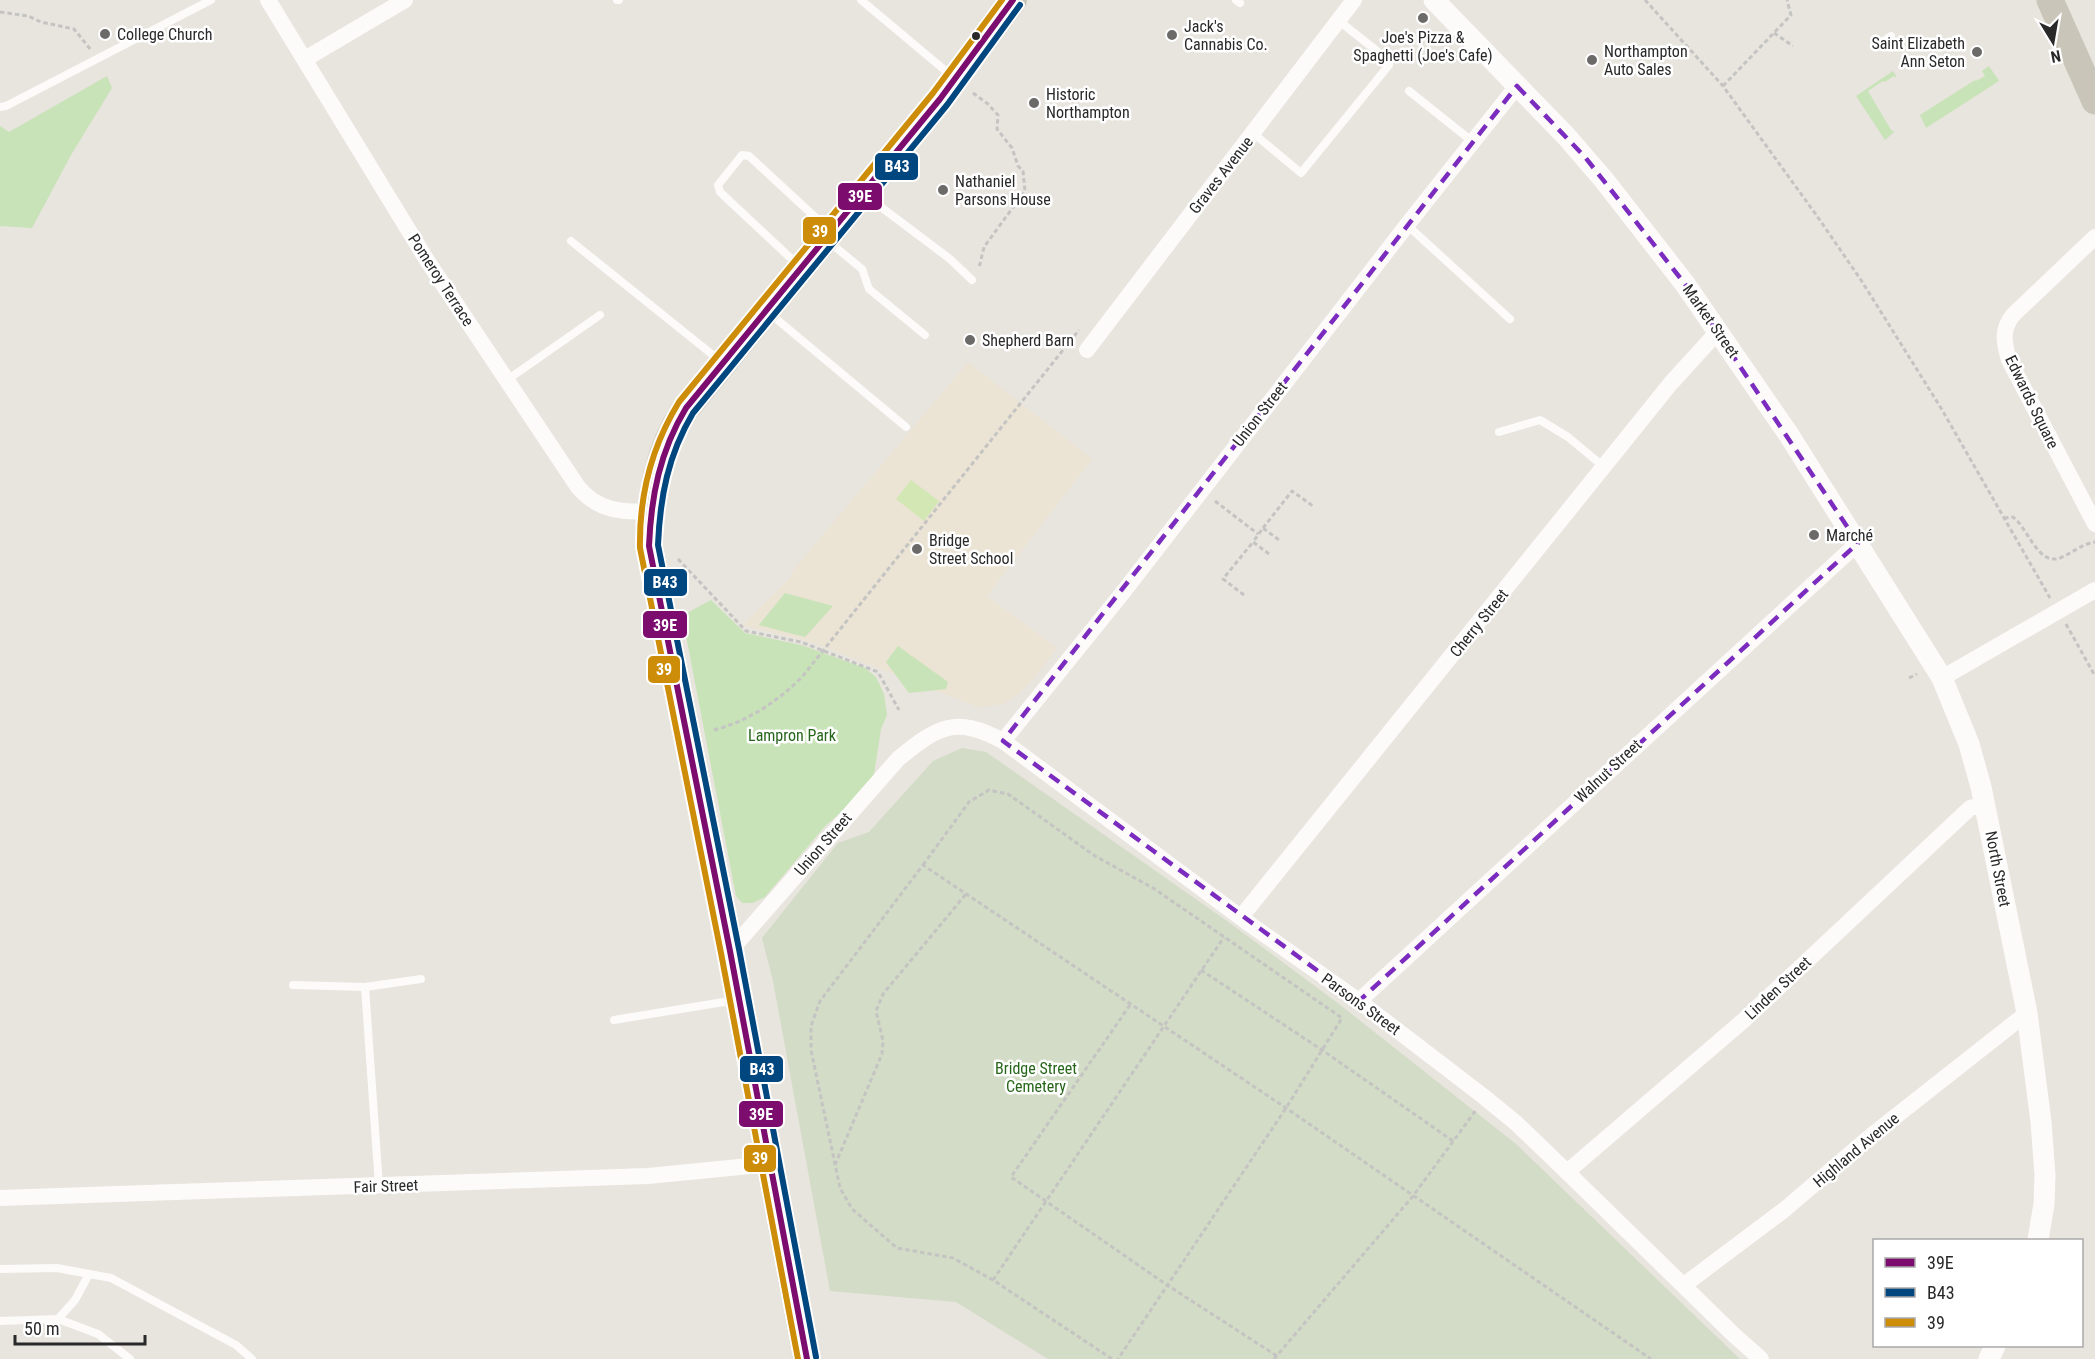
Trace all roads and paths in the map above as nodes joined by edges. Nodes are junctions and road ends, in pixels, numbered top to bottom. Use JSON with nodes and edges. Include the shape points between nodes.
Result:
{"nodes":[{"id":1,"x":211,"y":0,"type":"edge"},
{"id":2,"x":268,"y":0,"type":"edge"},
{"id":3,"x":405,"y":0,"type":"edge"},
{"id":4,"x":861,"y":0,"type":"edge"},
{"id":5,"x":1013,"y":0,"type":"edge"},
{"id":6,"x":1354,"y":0,"type":"edge"},
{"id":7,"x":1434,"y":0,"type":"edge"},
{"id":8,"x":1646,"y":0,"type":"edge"},
{"id":9,"x":1787,"y":0,"type":"edge"},
{"id":10,"x":2050,"y":0,"type":"edge"},
{"id":11,"x":0,"y":12,"type":"edge"},
{"id":12,"x":1339,"y":21,"type":"junction"},
{"id":13,"x":1774,"y":33,"type":"junction"},
{"id":14,"x":1891,"y":36,"type":"dead end"},
{"id":15,"x":1882,"y":42,"type":"dead end"},
{"id":16,"x":1793,"y":46,"type":"dead end"},
{"id":17,"x":98,"y":59,"type":"junction"},
{"id":18,"x":305,"y":59,"type":"junction"},
{"id":19,"x":964,"y":86,"type":"junction"},
{"id":20,"x":1517,"y":86,"type":"junction"},
{"id":21,"x":1723,"y":86,"type":"junction"},
{"id":22,"x":1409,"y":91,"type":"dead end"},
{"id":23,"x":2095,"y":101,"type":"edge"},
{"id":24,"x":0,"y":107,"type":"edge"},
{"id":25,"x":1253,"y":133,"type":"junction"},
{"id":26,"x":1473,"y":142,"type":"junction"},
{"id":27,"x":863,"y":193,"type":"junction"},
{"id":28,"x":1407,"y":225,"type":"junction"},
{"id":29,"x":828,"y":235,"type":"junction"},
{"id":30,"x":2095,"y":237,"type":"edge"},
{"id":31,"x":571,"y":241,"type":"dead end"},
{"id":32,"x":801,"y":268,"type":"junction"},
{"id":33,"x":972,"y":280,"type":"joint"},
{"id":34,"x":766,"y":310,"type":"junction"},
{"id":35,"x":600,"y":315,"type":"dead end"},
{"id":36,"x":1510,"y":319,"type":"dead end"},
{"id":37,"x":1084,"y":324,"type":"dead end"},
{"id":38,"x":1719,"y":332,"type":"junction"},
{"id":39,"x":926,"y":335,"type":"dead end"},
{"id":40,"x":1087,"y":350,"type":"dead end"},
{"id":41,"x":722,"y":362,"type":"junction"},
{"id":42,"x":507,"y":380,"type":"junction"},
{"id":43,"x":906,"y":427,"type":"dead end"},
{"id":44,"x":1499,"y":432,"type":"dead end"},
{"id":45,"x":1604,"y":467,"type":"junction"},
{"id":46,"x":1211,"y":498,"type":"dead end"},
{"id":47,"x":1313,"y":507,"type":"dead end"},
{"id":48,"x":650,"y":511,"type":"junction"},
{"id":49,"x":2004,"y":518,"type":"junction"},
{"id":50,"x":2095,"y":524,"type":"edge"},
{"id":51,"x":1263,"y":528,"type":"junction"},
{"id":52,"x":1258,"y":534,"type":"junction"},
{"id":53,"x":1280,"y":540,"type":"dead end"},
{"id":54,"x":1252,"y":542,"type":"junction"},
{"id":55,"x":2090,"y":542,"type":"dead end"},
{"id":56,"x":1858,"y":543,"type":"junction"},
{"id":57,"x":1269,"y":554,"type":"dead end"},
{"id":58,"x":678,"y":559,"type":"dead end"},
{"id":59,"x":2043,"y":587,"type":"dead end"},
{"id":60,"x":2095,"y":590,"type":"edge"},
{"id":61,"x":1244,"y":595,"type":"dead end"},
{"id":62,"x":2071,"y":632,"type":"dead end"},
{"id":63,"x":824,"y":651,"type":"junction"},
{"id":64,"x":1919,"y":673,"type":"dead end"},
{"id":65,"x":2095,"y":676,"type":"edge"},
{"id":66,"x":1909,"y":678,"type":"dead end"},
{"id":67,"x":1942,"y":678,"type":"junction"},
{"id":68,"x":899,"y":710,"type":"dead end"},
{"id":69,"x":714,"y":730,"type":"dead end"},
{"id":70,"x":919,"y":741,"type":"joint"},
{"id":71,"x":1003,"y":741,"type":"junction"},
{"id":72,"x":1985,"y":804,"type":"junction"},
{"id":73,"x":923,"y":865,"type":"junction"},
{"id":74,"x":966,"y":894,"type":"junction"},
{"id":75,"x":1241,"y":917,"type":"junction"},
{"id":76,"x":1224,"y":937,"type":"junction"},
{"id":77,"x":730,"y":951,"type":"junction"},
{"id":78,"x":1201,"y":970,"type":"junction"},
{"id":79,"x":421,"y":979,"type":"dead end"},
{"id":80,"x":293,"y":985,"type":"dead end"},
{"id":81,"x":365,"y":987,"type":"junction"},
{"id":82,"x":740,"y":999,"type":"junction"},
{"id":83,"x":1359,"y":1001,"type":"junction"},
{"id":84,"x":1130,"y":1005,"type":"junction"},
{"id":85,"x":2027,"y":1013,"type":"junction"},
{"id":86,"x":614,"y":1020,"type":"dead end"},
{"id":87,"x":1164,"y":1025,"type":"junction"},
{"id":88,"x":1322,"y":1050,"type":"junction"},
{"id":89,"x":1286,"y":1108,"type":"junction"},
{"id":90,"x":1477,"y":1108,"type":"dead end"},
{"id":91,"x":1453,"y":1142,"type":"junction"},
{"id":92,"x":771,"y":1164,"type":"junction"},
{"id":93,"x":834,"y":1167,"type":"junction"},
{"id":94,"x":1567,"y":1172,"type":"junction"},
{"id":95,"x":379,"y":1186,"type":"junction"},
{"id":96,"x":1413,"y":1196,"type":"junction"},
{"id":97,"x":0,"y":1198,"type":"edge"},
{"id":98,"x":1045,"y":1202,"type":"junction"},
{"id":99,"x":2038,"y":1239,"type":"edge"},
{"id":100,"x":0,"y":1269,"type":"edge"},
{"id":101,"x":89,"y":1274,"type":"junction"},
{"id":102,"x":993,"y":1280,"type":"junction"},
{"id":103,"x":1167,"y":1285,"type":"junction"},
{"id":104,"x":1684,"y":1285,"type":"junction"},
{"id":105,"x":58,"y":1319,"type":"junction"},
{"id":106,"x":1,"y":1323,"type":"edge"},
{"id":107,"x":1276,"y":1357,"type":"edge"},
{"id":108,"x":130,"y":1359,"type":"edge"},
{"id":109,"x":252,"y":1359,"type":"edge"},
{"id":110,"x":807,"y":1359,"type":"edge"},
{"id":111,"x":1112,"y":1359,"type":"edge"},
{"id":112,"x":1118,"y":1359,"type":"edge"},
{"id":113,"x":1651,"y":1359,"type":"edge"},
{"id":114,"x":1761,"y":1359,"type":"edge"}],
"edges":[{"from":1,"to":17,"type":"lane"},
{"from":2,"to":18,"type":"street","name":"Pomeroy Terrace"},
{"from":3,"to":18,"type":"street"},
{"from":4,"to":19,"type":"lane"},
{"from":5,"to":19,"type":"highway"},
{"from":6,"to":12,"type":"street","name":"Graves Avenue"},
{"from":7,"to":20,"type":"street","name":"Market Street"},
{"from":8,"to":21,"type":"path"},
{"from":9,"to":13,"type":"path","via":[[1791,15]]},
{"from":10,"to":23,"type":"main road"},
{"from":11,"to":17,"type":"path","via":[[74,29]]},
{"from":12,"to":25,"type":"street","name":"Graves Avenue"},
{"from":12,"to":25,"type":"lane","via":[[1389,65],[1301,173]]},
{"from":13,"to":16,"type":"path"},
{"from":13,"to":21,"type":"path"},
{"from":14,"to":15,"type":"lane"},
{"from":17,"to":24,"type":"lane"},
{"from":18,"to":42,"type":"street","name":"Pomeroy Terrace","via":[[428,262]]},
{"from":19,"to":27,"type":"highway"},
{"from":19,"to":33,"type":"path","via":[[998,115],[997,129],[1023,171],[1025,191],[984,247]]},
{"from":20,"to":26,"type":"street","name":"Union Street"},
{"from":20,"to":38,"type":"street","name":"Market Street","via":[[1592,165]]},
{"from":21,"to":49,"type":"path","via":[[1860,280],[1941,408]]},
{"from":22,"to":26,"type":"lane"},
{"from":25,"to":40,"type":"street","name":"Graves Avenue"},
{"from":26,"to":28,"type":"street","name":"Union Street"},
{"from":27,"to":29,"type":"highway"},
{"from":27,"to":33,"type":"lane"},
{"from":28,"to":36,"type":"lane"},
{"from":28,"to":71,"type":"street","name":"Union Street"},
{"from":29,"to":32,"type":"highway"},
{"from":29,"to":32,"type":"lane","via":[[749,156],[742,155],[718,185],[720,192]]},
{"from":29,"to":39,"type":"lane","via":[[862,269],[870,289]]},
{"from":30,"to":50,"type":"street","name":"Edwards Square","via":[[2013,315],[2004,336],[2009,360]]},
{"from":31,"to":41,"type":"lane"},
{"from":32,"to":34,"type":"highway"},
{"from":34,"to":41,"type":"highway"},
{"from":34,"to":43,"type":"lane"},
{"from":35,"to":42,"type":"lane"},
{"from":37,"to":63,"type":"path"},
{"from":38,"to":45,"type":"street","name":"Cherry Street","via":[[1671,383]]},
{"from":38,"to":56,"type":"street","name":"Market Street"},
{"from":41,"to":48,"type":"highway","via":[[672,432],[656,475]]},
{"from":42,"to":48,"type":"street","name":"Pomeroy Terrace","via":[[584,494],[613,511]]},
{"from":44,"to":45,"type":"lane","via":[[1540,420]]},
{"from":45,"to":75,"type":"street","name":"Cherry Street"},
{"from":46,"to":52,"type":"path"},
{"from":47,"to":51,"type":"path","via":[[1292,491]]},
{"from":48,"to":77,"type":"highway","via":[[649,546]]},
{"from":49,"to":55,"type":"path","via":[[2013,517],[2021,523],[2037,550],[2050,559]]},
{"from":49,"to":59,"type":"path"},
{"from":51,"to":52,"type":"path"},
{"from":51,"to":53,"type":"path"},
{"from":52,"to":54,"type":"path"},
{"from":54,"to":57,"type":"path"},
{"from":54,"to":61,"type":"path","via":[[1223,579]]},
{"from":56,"to":67,"type":"street","name":"Market Street"},
{"from":56,"to":83,"type":"street","name":"Walnut Street"},
{"from":58,"to":63,"type":"path","via":[[746,631],[801,642]]},
{"from":60,"to":67,"type":"street"},
{"from":62,"to":65,"type":"path"},
{"from":63,"to":68,"type":"path","via":[[878,672]]},
{"from":63,"to":69,"type":"path","via":[[783,696],[731,726]]},
{"from":64,"to":66,"type":"path"},
{"from":67,"to":72,"type":"street","name":"North Street","via":[[1969,744]]},
{"from":70,"to":71,"type":"street","name":"Parsons Street","via":[[939,730],[966,726]]},
{"from":70,"to":77,"type":"street","name":"Union Street","via":[[898,759]]},
{"from":71,"to":75,"type":"street","name":"Parsons Street"},
{"from":72,"to":85,"type":"street","name":"North Street"},
{"from":72,"to":94,"type":"street","name":"Linden Street","via":[[1970,808],[1744,1020]]},
{"from":73,"to":74,"type":"path"},
{"from":73,"to":76,"type":"path","via":[[969,802],[989,790],[1008,794],[1095,856],[1153,888]]},
{"from":73,"to":93,"type":"path","via":[[820,1001],[811,1026],[811,1050]]},
{"from":74,"to":84,"type":"path"},
{"from":74,"to":93,"type":"path","via":[[883,994],[876,1011],[882,1054]]},
{"from":75,"to":83,"type":"street","name":"Parsons Street"},
{"from":76,"to":78,"type":"path"},
{"from":76,"to":88,"type":"path","via":[[1342,1018]]},
{"from":77,"to":82,"type":"highway"},
{"from":78,"to":87,"type":"path"},
{"from":78,"to":88,"type":"path"},
{"from":79,"to":81,"type":"lane"},
{"from":80,"to":81,"type":"lane"},
{"from":81,"to":95,"type":"lane"},
{"from":82,"to":86,"type":"lane"},
{"from":82,"to":92,"type":"highway"},
{"from":83,"to":94,"type":"street","name":"Parsons Street","via":[[1491,1103]]},
{"from":84,"to":87,"type":"path"},
{"from":84,"to":98,"type":"path","via":[[1011,1177]]},
{"from":85,"to":99,"type":"street","name":"North Street","via":[[2045,1175]]},
{"from":85,"to":104,"type":"street","name":"Highland Avenue","via":[[1784,1210]]},
{"from":87,"to":89,"type":"path"},
{"from":87,"to":98,"type":"path"},
{"from":88,"to":89,"type":"path"},
{"from":88,"to":91,"type":"path"},
{"from":89,"to":96,"type":"path"},
{"from":89,"to":103,"type":"path"},
{"from":90,"to":91,"type":"path"},
{"from":91,"to":96,"type":"path"},
{"from":92,"to":95,"type":"street","name":"Fair Street","via":[[648,1176]]},
{"from":92,"to":110,"type":"highway"},
{"from":93,"to":102,"type":"path","via":[[852,1209],[897,1248],[952,1258]]},
{"from":94,"to":104,"type":"street","name":"Parsons Street"},
{"from":95,"to":97,"type":"street","name":"Fair Street"},
{"from":96,"to":107,"type":"path"},
{"from":96,"to":113,"type":"path"},
{"from":98,"to":102,"type":"path"},
{"from":98,"to":103,"type":"path"},
{"from":100,"to":101,"type":"lane","via":[[57,1268]]},
{"from":101,"to":105,"type":"lane","via":[[75,1300]]},
{"from":101,"to":109,"type":"lane","via":[[111,1278],[236,1345]]},
{"from":102,"to":111,"type":"path"},
{"from":103,"to":107,"type":"path"},
{"from":103,"to":112,"type":"path"},
{"from":104,"to":114,"type":"street","name":"Parsons Street"},
{"from":105,"to":106,"type":"lane"},
{"from":105,"to":108,"type":"lane","via":[[98,1334]]}]}
